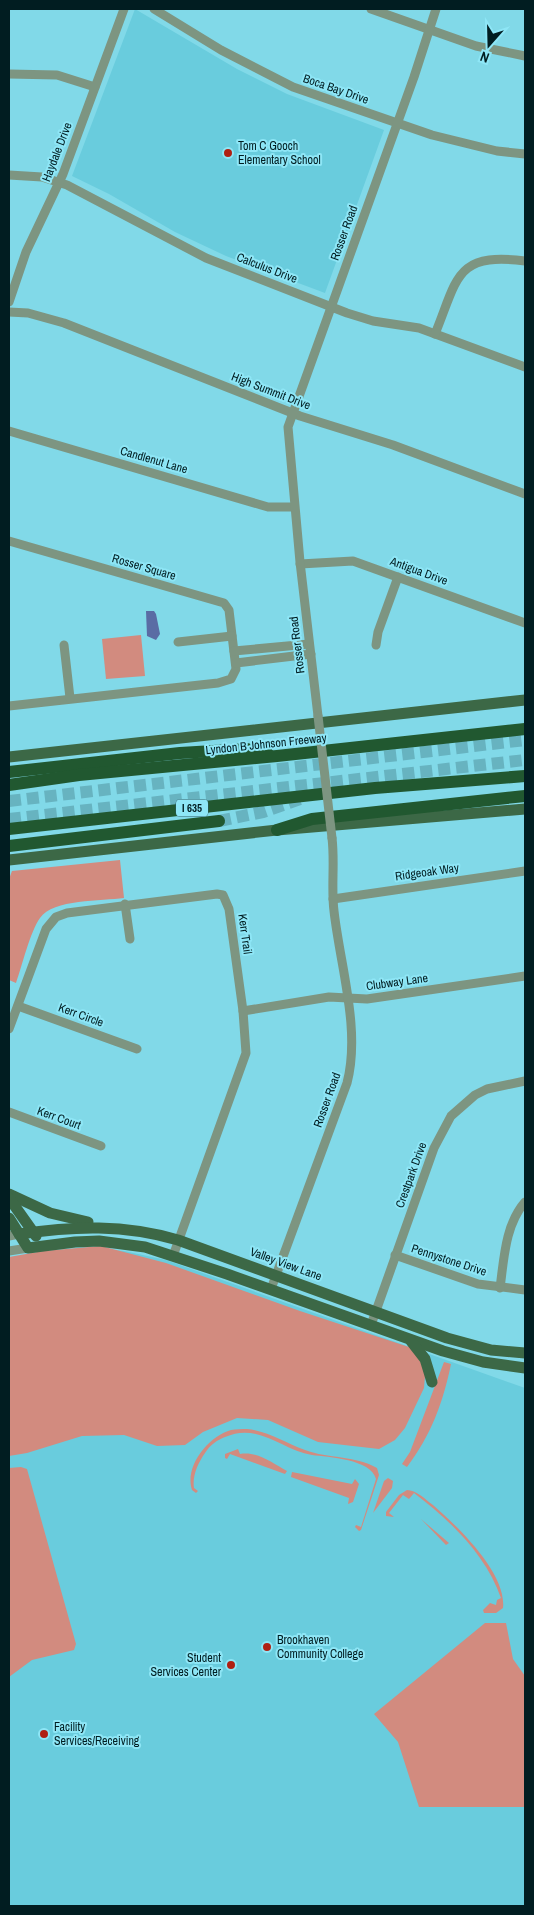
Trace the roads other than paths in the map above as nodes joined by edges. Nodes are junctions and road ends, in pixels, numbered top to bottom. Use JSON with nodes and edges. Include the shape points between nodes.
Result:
{"nodes":[{"id":1,"x":124,"y":9,"type":"edge"},
{"id":2,"x":154,"y":9,"type":"edge"},
{"id":3,"x":371,"y":9,"type":"edge"},
{"id":4,"x":436,"y":9,"type":"edge"},
{"id":5,"x":429,"y":30,"type":"junction"},
{"id":6,"x":525,"y":56,"type":"edge"},
{"id":7,"x":9,"y":74,"type":"edge"},
{"id":8,"x":95,"y":87,"type":"junction"},
{"id":9,"x":397,"y":123,"type":"junction"},
{"id":10,"x":525,"y":154,"type":"edge"},
{"id":11,"x":9,"y":175,"type":"edge"},
{"id":12,"x":59,"y":182,"type":"junction"},
{"id":13,"x":525,"y":261,"type":"edge"},
{"id":14,"x":9,"y":302,"type":"edge"},
{"id":15,"x":330,"y":306,"type":"junction"},
{"id":16,"x":9,"y":312,"type":"edge"},
{"id":17,"x":435,"y":334,"type":"junction"},
{"id":18,"x":525,"y":367,"type":"edge"},
{"id":19,"x":291,"y":413,"type":"junction"},
{"id":20,"x":9,"y":431,"type":"edge"},
{"id":21,"x":525,"y":494,"type":"edge"},
{"id":22,"x":294,"y":507,"type":"junction"},
{"id":23,"x":9,"y":541,"type":"edge"},
{"id":24,"x":300,"y":564,"type":"junction"},
{"id":25,"x":398,"y":577,"type":"junction"},
{"id":26,"x":525,"y":623,"type":"edge"},
{"id":27,"x":232,"y":636,"type":"junction"},
{"id":28,"x":178,"y":642,"type":"dead end"},
{"id":29,"x":310,"y":644,"type":"junction"},
{"id":30,"x":64,"y":645,"type":"dead end"},
{"id":31,"x":376,"y":645,"type":"dead end"},
{"id":32,"x":234,"y":651,"type":"junction"},
{"id":33,"x":311,"y":654,"type":"junction"},
{"id":34,"x":236,"y":663,"type":"junction"},
{"id":35,"x":70,"y":698,"type":"junction"},
{"id":36,"x":525,"y":700,"type":"edge"},
{"id":37,"x":9,"y":706,"type":"edge"},
{"id":38,"x":525,"y":729,"type":"edge"},
{"id":39,"x":278,"y":756,"type":"junction"},
{"id":40,"x":9,"y":757,"type":"edge"},
{"id":41,"x":9,"y":772,"type":"edge"},
{"id":42,"x":525,"y":776,"type":"edge"},
{"id":43,"x":9,"y":785,"type":"edge"},
{"id":44,"x":525,"y":796,"type":"edge"},
{"id":45,"x":525,"y":809,"type":"edge"},
{"id":46,"x":218,"y":821,"type":"tunnel mouth"},
{"id":47,"x":9,"y":829,"type":"edge"},
{"id":48,"x":277,"y":830,"type":"junction"},
{"id":49,"x":9,"y":846,"type":"edge"},
{"id":50,"x":9,"y":860,"type":"edge"},
{"id":51,"x":525,"y":871,"type":"edge"},
{"id":52,"x":333,"y":899,"type":"junction"},
{"id":53,"x":125,"y":904,"type":"junction"},
{"id":54,"x":130,"y":939,"type":"dead end"},
{"id":55,"x":525,"y":976,"type":"edge"},
{"id":56,"x":347,"y":998,"type":"junction"},
{"id":57,"x":18,"y":1006,"type":"junction"},
{"id":58,"x":243,"y":1011,"type":"junction"},
{"id":59,"x":9,"y":1029,"type":"edge"},
{"id":60,"x":137,"y":1049,"type":"dead end"},
{"id":61,"x":525,"y":1080,"type":"edge"},
{"id":62,"x":9,"y":1112,"type":"edge"},
{"id":63,"x":101,"y":1146,"type":"dead end"},
{"id":64,"x":9,"y":1194,"type":"edge"},
{"id":65,"x":9,"y":1198,"type":"edge"},
{"id":66,"x":525,"y":1202,"type":"edge"},
{"id":67,"x":9,"y":1218,"type":"edge"},
{"id":68,"x":107,"y":1227,"type":"junction"},
{"id":69,"x":34,"y":1232,"type":"junction"},
{"id":70,"x":14,"y":1235,"type":"edge"},
{"id":71,"x":178,"y":1240,"type":"junction"},
{"id":72,"x":42,"y":1246,"type":"junction"},
{"id":73,"x":28,"y":1248,"type":"junction"},
{"id":74,"x":9,"y":1251,"type":"edge"},
{"id":75,"x":395,"y":1255,"type":"junction"},
{"id":76,"x":172,"y":1256,"type":"junction"},
{"id":77,"x":275,"y":1275,"type":"junction"},
{"id":78,"x":500,"y":1288,"type":"junction"},
{"id":79,"x":270,"y":1289,"type":"junction"},
{"id":80,"x":525,"y":1290,"type":"edge"},
{"id":81,"x":375,"y":1311,"type":"junction"},
{"id":82,"x":371,"y":1326,"type":"junction"},
{"id":83,"x":410,"y":1340,"type":"junction"},
{"id":84,"x":525,"y":1354,"type":"edge"},
{"id":85,"x":525,"y":1368,"type":"edge"},
{"id":86,"x":432,"y":1382,"type":"dead end"}],
"edges":[{"from":1,"to":8,"type":"street","name":"Haydale Drive"},
{"from":2,"to":9,"type":"street","name":"Boca Bay Drive","via":[[221,50],[292,87]]},
{"from":3,"to":5,"type":"street"},
{"from":4,"to":5,"type":"street","name":"Rosser Road"},
{"from":5,"to":6,"type":"street","via":[[476,46]]},
{"from":5,"to":9,"type":"street","name":"Rosser Road"},
{"from":7,"to":8,"type":"street","via":[[58,75]]},
{"from":8,"to":12,"type":"street","name":"Haydale Drive"},
{"from":9,"to":10,"type":"street","name":"Boca Bay Drive","via":[[469,146]]},
{"from":9,"to":15,"type":"street","name":"Rosser Road"},
{"from":11,"to":12,"type":"street","name":"Calculus Drive","via":[[42,177]]},
{"from":12,"to":14,"type":"street","name":"Haydale Drive","via":[[26,252]]},
{"from":12,"to":15,"type":"street","name":"Calculus Drive","via":[[198,255]]},
{"from":13,"to":17,"type":"street","via":[[498,257],[485,259],[464,270]]},
{"from":15,"to":17,"type":"street","name":"Calculus Drive","via":[[361,319],[411,326]]},
{"from":15,"to":19,"type":"street","name":"Rosser Road"},
{"from":16,"to":19,"type":"street","name":"High Summit Drive","via":[[64,324]]},
{"from":17,"to":18,"type":"street","name":"Calculus Drive"},
{"from":19,"to":21,"type":"street","name":"High Summit Drive","via":[[393,445]]},
{"from":19,"to":22,"type":"street","name":"Rosser Road","via":[[288,442]]},
{"from":20,"to":22,"type":"street","name":"Candlenut Lane","via":[[268,507]]},
{"from":22,"to":24,"type":"street","name":"Rosser Road"},
{"from":23,"to":27,"type":"street","name":"Rosser Square","via":[[224,603],[229,610]]},
{"from":24,"to":25,"type":"street","name":"Antigua Drive","via":[[353,561]]},
{"from":24,"to":29,"type":"street","name":"Rosser Road"},
{"from":25,"to":26,"type":"street","name":"Antigua Drive"},
{"from":25,"to":31,"type":"street"},
{"from":27,"to":28,"type":"street"},
{"from":27,"to":32,"type":"street","name":"Rosser Square"},
{"from":29,"to":32,"type":"street"},
{"from":29,"to":33,"type":"street","name":"Rosser Road"},
{"from":30,"to":35,"type":"street"},
{"from":32,"to":34,"type":"street","name":"Rosser Square"},
{"from":33,"to":34,"type":"street"},
{"from":33,"to":52,"type":"street","name":"Rosser Road","bridge":true,"via":[[332,838]]},
{"from":34,"to":35,"type":"street","via":[[234,675],[225,682]]},
{"from":35,"to":37,"type":"street"},
{"from":36,"to":40,"type":"main road","name":"Lyndon B Johnson Freeway"},
{"from":38,"to":39,"type":"highway","name":"Lyndon B Johnson Freeway"},
{"from":39,"to":41,"type":"highway","via":[[247,749]]},
{"from":39,"to":43,"type":"highway","name":"Lyndon B Johnson Freeway"},
{"from":42,"to":47,"type":"highway","number":"I 635","via":[[375,788]]},
{"from":44,"to":48,"type":"highway","via":[[312,818]]},
{"from":45,"to":48,"type":"main road"},
{"from":46,"to":49,"type":"highway"},
{"from":48,"to":50,"type":"main road"},
{"from":51,"to":52,"type":"street","name":"Ridgeoak Way"},
{"from":52,"to":56,"type":"street","name":"Rosser Road"},
{"from":53,"to":54,"type":"street"},
{"from":53,"to":57,"type":"street","name":"Kerr Trail","via":[[66,912],[51,921]]},
{"from":53,"to":58,"type":"street","name":"Kerr Trail","via":[[223,895],[229,909]]},
{"from":55,"to":56,"type":"street","name":"Clubway Lane","via":[[368,999]]},
{"from":56,"to":58,"type":"street","name":"Clubway Lane","via":[[330,997]]},
{"from":56,"to":77,"type":"street","name":"Rosser Road","via":[[352,1046],[350,1070]]},
{"from":57,"to":59,"type":"street","name":"Kerr Trail"},
{"from":57,"to":60,"type":"street","name":"Kerr Circle"},
{"from":58,"to":71,"type":"street","name":"Kerr Trail","via":[[244,1061]]},
{"from":61,"to":75,"type":"street","name":"Crestpark Drive","via":[[487,1089],[451,1116],[434,1148]]},
{"from":62,"to":63,"type":"street","name":"Kerr Court"},
{"from":64,"to":68,"type":"main road","via":[[50,1213]]},
{"from":65,"to":69,"type":"main road"},
{"from":66,"to":78,"type":"street","via":[[510,1229]]},
{"from":67,"to":70,"type":"main road"},
{"from":68,"to":69,"type":"main road","name":"Valley View Lane"},
{"from":68,"to":71,"type":"main road","name":"Valley View Lane","via":[[141,1230]]},
{"from":69,"to":70,"type":"main road","name":"Valley View Lane"},
{"from":69,"to":72,"type":"main road"},
{"from":70,"to":73,"type":"main road"},
{"from":71,"to":76,"type":"street","name":"Kerr Trail"},
{"from":71,"to":77,"type":"main road","name":"Valley View Lane"},
{"from":72,"to":73,"type":"main road"},
{"from":72,"to":76,"type":"main road","via":[[75,1242],[125,1243]]},
{"from":73,"to":74,"type":"street"},
{"from":75,"to":78,"type":"street","name":"Pennystone Drive","via":[[466,1281]]},
{"from":75,"to":81,"type":"street","name":"Crestpark Drive"},
{"from":76,"to":79,"type":"main road"},
{"from":77,"to":79,"type":"street","name":"Rosser Road"},
{"from":77,"to":81,"type":"main road","name":"Valley View Lane"},
{"from":78,"to":80,"type":"street","name":"Pennystone Drive"},
{"from":79,"to":82,"type":"main road"},
{"from":81,"to":82,"type":"street","name":"Crestpark Drive"},
{"from":81,"to":84,"type":"main road","name":"Valley View Lane","via":[[462,1343]]},
{"from":82,"to":83,"type":"main road"},
{"from":83,"to":85,"type":"main road","via":[[475,1360]]},
{"from":83,"to":86,"type":"main road","via":[[425,1359]]}]}
